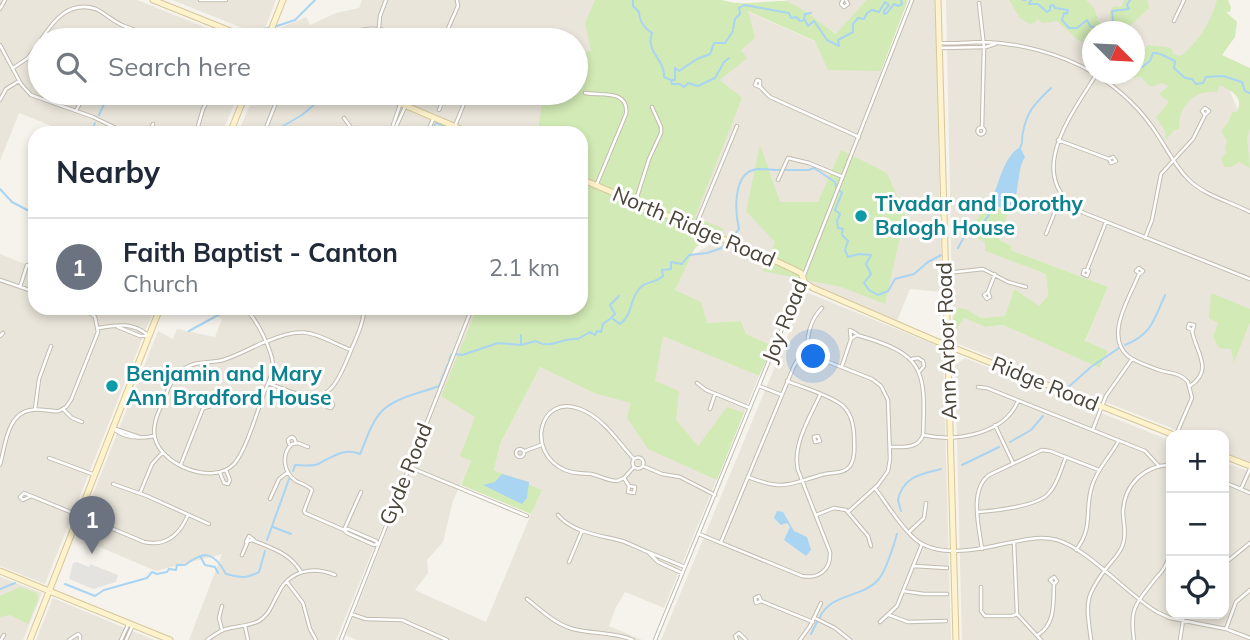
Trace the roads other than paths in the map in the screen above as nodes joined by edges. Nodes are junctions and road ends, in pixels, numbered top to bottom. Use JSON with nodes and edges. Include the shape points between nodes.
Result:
{"nodes":[{"id":1,"x":5,"y":0,"type":"edge"},
{"id":2,"x":153,"y":0,"type":"edge"},
{"id":3,"x":200,"y":0,"type":"edge"},
{"id":4,"x":226,"y":0,"type":"edge"},
{"id":5,"x":283,"y":0,"type":"edge"},
{"id":6,"x":386,"y":0,"type":"edge"},
{"id":7,"x":457,"y":0,"type":"edge"},
{"id":8,"x":912,"y":0,"type":"edge"},
{"id":9,"x":938,"y":0,"type":"edge"},
{"id":10,"x":1184,"y":0,"type":"edge"},
{"id":11,"x":979,"y":3,"type":"dead end"},
{"id":12,"x":0,"y":9,"type":"edge"},
{"id":13,"x":1174,"y":21,"type":"dead end"},
{"id":14,"x":379,"y":27,"type":"joint"},
{"id":15,"x":49,"y":28,"type":"edge"},
{"id":16,"x":128,"y":28,"type":"edge"},
{"id":17,"x":223,"y":28,"type":"edge"},
{"id":18,"x":272,"y":28,"type":"edge"},
{"id":19,"x":375,"y":28,"type":"edge"},
{"id":20,"x":448,"y":28,"type":"edge"},
{"id":21,"x":984,"y":44,"type":"junction"},
{"id":22,"x":0,"y":45,"type":"edge"},
{"id":23,"x":940,"y":46,"type":"junction"},
{"id":24,"x":28,"y":58,"type":"edge"},
{"id":25,"x":12,"y":68,"type":"junction"},
{"id":26,"x":1082,"y":68,"type":"edge"},
{"id":27,"x":19,"y":81,"type":"junction"},
{"id":28,"x":1088,"y":84,"type":"edge"},
{"id":29,"x":1109,"y":84,"type":"edge"},
{"id":30,"x":760,"y":87,"type":"dead end"},
{"id":31,"x":28,"y":91,"type":"edge"},
{"id":32,"x":588,"y":93,"type":"edge"},
{"id":33,"x":0,"y":100,"type":"edge"},
{"id":34,"x":59,"y":105,"type":"edge"},
{"id":35,"x":79,"y":105,"type":"edge"},
{"id":36,"x":205,"y":105,"type":"edge"},
{"id":37,"x":241,"y":105,"type":"edge"},
{"id":38,"x":275,"y":105,"type":"edge"},
{"id":39,"x":403,"y":105,"type":"edge"},
{"id":40,"x":405,"y":105,"type":"edge"},
{"id":41,"x":441,"y":105,"type":"edge"},
{"id":42,"x":464,"y":105,"type":"edge"},
{"id":43,"x":652,"y":107,"type":"dead end"},
{"id":44,"x":439,"y":110,"type":"dead end"},
{"id":45,"x":76,"y":111,"type":"junction"},
{"id":46,"x":1205,"y":115,"type":"dead end"},
{"id":47,"x":434,"y":117,"type":"junction"},
{"id":48,"x":344,"y":118,"type":"dead end"},
{"id":49,"x":110,"y":126,"type":"edge"},
{"id":50,"x":198,"y":126,"type":"edge"},
{"id":51,"x":233,"y":126,"type":"edge"},
{"id":52,"x":267,"y":126,"type":"edge"},
{"id":53,"x":350,"y":126,"type":"edge"},
{"id":54,"x":396,"y":126,"type":"edge"},
{"id":55,"x":430,"y":126,"type":"edge"},
{"id":56,"x":453,"y":126,"type":"edge"},
{"id":57,"x":455,"y":126,"type":"edge"},
{"id":58,"x":737,"y":126,"type":"dead end"},
{"id":59,"x":982,"y":128,"type":"dead end"},
{"id":60,"x":859,"y":137,"type":"junction"},
{"id":61,"x":1058,"y":139,"type":"junction"},
{"id":62,"x":784,"y":155,"type":"dead end"},
{"id":63,"x":788,"y":158,"type":"junction"},
{"id":64,"x":1109,"y":159,"type":"dead end"},
{"id":65,"x":1174,"y":160,"type":"junction"},
{"id":66,"x":843,"y":177,"type":"junction"},
{"id":67,"x":778,"y":180,"type":"dead end"},
{"id":68,"x":588,"y":182,"type":"edge"},
{"id":69,"x":596,"y":186,"type":"junction"},
{"id":70,"x":1066,"y":200,"type":"junction"},
{"id":71,"x":635,"y":203,"type":"junction"},
{"id":72,"x":1250,"y":212,"type":"edge"},
{"id":73,"x":1106,"y":222,"type":"junction"},
{"id":74,"x":695,"y":228,"type":"junction"},
{"id":75,"x":1046,"y":234,"type":"dead end"},
{"id":76,"x":1145,"y":238,"type":"junction"},
{"id":77,"x":27,"y":265,"type":"dead end"},
{"id":78,"x":1087,"y":270,"type":"dead end"},
{"id":79,"x":945,"y":274,"type":"junction"},
{"id":80,"x":995,"y":274,"type":"junction"},
{"id":81,"x":1139,"y":274,"type":"dead end"},
{"id":82,"x":803,"y":279,"type":"junction"},
{"id":83,"x":1250,"y":279,"type":"edge"},
{"id":84,"x":0,"y":280,"type":"edge"},
{"id":85,"x":20,"y":287,"type":"junction"},
{"id":86,"x":1027,"y":287,"type":"dead end"},
{"id":87,"x":28,"y":290,"type":"edge"},
{"id":88,"x":988,"y":292,"type":"dead end"},
{"id":89,"x":822,"y":308,"type":"dead end"},
{"id":90,"x":93,"y":315,"type":"edge"},
{"id":91,"x":157,"y":315,"type":"edge"},
{"id":92,"x":251,"y":315,"type":"edge"},
{"id":93,"x":363,"y":315,"type":"edge"},
{"id":94,"x":469,"y":315,"type":"edge"},
{"id":95,"x":98,"y":328,"type":"junction"},
{"id":96,"x":1192,"y":331,"type":"dead end"},
{"id":97,"x":858,"y":335,"type":"junction"},
{"id":98,"x":149,"y":336,"type":"junction"},
{"id":99,"x":851,"y":339,"type":"junction"},
{"id":100,"x":265,"y":342,"type":"junction"},
{"id":101,"x":947,"y":344,"type":"junction"},
{"id":102,"x":51,"y":345,"type":"dead end"},
{"id":103,"x":351,"y":350,"type":"junction"},
{"id":104,"x":808,"y":354,"type":"junction"},
{"id":105,"x":912,"y":359,"type":"junction"},
{"id":106,"x":1132,"y":359,"type":"junction"},
{"id":107,"x":842,"y":366,"type":"junction"},
{"id":108,"x":920,"y":371,"type":"junction"},
{"id":109,"x":787,"y":381,"type":"junction"},
{"id":110,"x":268,"y":383,"type":"junction"},
{"id":111,"x":697,"y":383,"type":"dead end"},
{"id":112,"x":759,"y":386,"type":"junction"},
{"id":113,"x":1190,"y":386,"type":"junction"},
{"id":114,"x":978,"y":387,"type":"dead end"},
{"id":115,"x":327,"y":393,"type":"junction"},
{"id":116,"x":716,"y":394,"type":"junction"},
{"id":117,"x":321,"y":395,"type":"junction"},
{"id":118,"x":782,"y":395,"type":"junction"},
{"id":119,"x":820,"y":395,"type":"junction"},
{"id":120,"x":1018,"y":401,"type":"junction"},
{"id":121,"x":1102,"y":407,"type":"junction"},
{"id":122,"x":204,"y":408,"type":"dead end"},
{"id":123,"x":751,"y":408,"type":"junction"},
{"id":124,"x":35,"y":409,"type":"junction"},
{"id":125,"x":63,"y":409,"type":"junction"},
{"id":126,"x":710,"y":409,"type":"dead end"},
{"id":127,"x":82,"y":422,"type":"dead end"},
{"id":128,"x":995,"y":425,"type":"junction"},
{"id":129,"x":113,"y":428,"type":"junction"},
{"id":130,"x":1093,"y":430,"type":"junction"},
{"id":131,"x":1177,"y":430,"type":"edge"},
{"id":132,"x":1166,"y":432,"type":"edge"},
{"id":133,"x":804,"y":434,"type":"junction"},
{"id":134,"x":923,"y":435,"type":"junction"},
{"id":135,"x":154,"y":436,"type":"junction"},
{"id":136,"x":813,"y":438,"type":"dead end"},
{"id":137,"x":950,"y":438,"type":"junction"},
{"id":138,"x":1118,"y":440,"type":"junction"},
{"id":139,"x":296,"y":443,"type":"junction"},
{"id":140,"x":541,"y":445,"type":"junction"},
{"id":141,"x":290,"y":446,"type":"junction"},
{"id":142,"x":308,"y":447,"type":"dead end"},
{"id":143,"x":889,"y":447,"type":"junction"},
{"id":144,"x":524,"y":451,"type":"dead end"},
{"id":145,"x":162,"y":453,"type":"junction"},
{"id":146,"x":49,"y":457,"type":"dead end"},
{"id":147,"x":1066,"y":457,"type":"junction"},
{"id":148,"x":1229,"y":458,"type":"edge"},
{"id":149,"x":634,"y":460,"type":"junction"},
{"id":150,"x":1013,"y":463,"type":"junction"},
{"id":151,"x":181,"y":464,"type":"junction"},
{"id":152,"x":0,"y":465,"type":"edge"},
{"id":153,"x":1166,"y":465,"type":"edge"},
{"id":154,"x":643,"y":466,"type":"junction"},
{"id":155,"x":1159,"y":466,"type":"junction"},
{"id":156,"x":409,"y":467,"type":"junction"},
{"id":157,"x":634,"y":467,"type":"junction"},
{"id":158,"x":1250,"y":468,"type":"edge"},
{"id":159,"x":226,"y":470,"type":"junction"},
{"id":160,"x":1099,"y":470,"type":"junction"},
{"id":161,"x":288,"y":472,"type":"junction"},
{"id":162,"x":218,"y":473,"type":"junction"},
{"id":163,"x":95,"y":475,"type":"junction"},
{"id":164,"x":748,"y":477,"type":"junction"},
{"id":165,"x":624,"y":478,"type":"junction"},
{"id":166,"x":803,"y":482,"type":"junction"},
{"id":167,"x":113,"y":484,"type":"dead end"},
{"id":168,"x":1229,"y":484,"type":"edge"},
{"id":169,"x":629,"y":486,"type":"dead end"},
{"id":170,"x":875,"y":488,"type":"junction"},
{"id":171,"x":1241,"y":489,"type":"junction"},
{"id":172,"x":360,"y":492,"type":"dead end"},
{"id":173,"x":140,"y":493,"type":"junction"},
{"id":174,"x":1250,"y":493,"type":"edge"},
{"id":175,"x":715,"y":495,"type":"junction"},
{"id":176,"x":31,"y":496,"type":"dead end"},
{"id":177,"x":270,"y":499,"type":"dead end"},
{"id":178,"x":926,"y":503,"type":"dead end"},
{"id":179,"x":848,"y":512,"type":"junction"},
{"id":180,"x":978,"y":512,"type":"junction"},
{"id":181,"x":79,"y":515,"type":"junction"},
{"id":182,"x":188,"y":515,"type":"junction"},
{"id":183,"x":558,"y":515,"type":"dead end"},
{"id":184,"x":816,"y":515,"type":"junction"},
{"id":185,"x":527,"y":516,"type":"dead end"},
{"id":186,"x":209,"y":524,"type":"dead end"},
{"id":187,"x":344,"y":530,"type":"junction"},
{"id":188,"x":582,"y":531,"type":"junction"},
{"id":189,"x":909,"y":532,"type":"junction"},
{"id":190,"x":699,"y":534,"type":"junction"},
{"id":191,"x":1014,"y":542,"type":"junction"},
{"id":192,"x":721,"y":543,"type":"junction"},
{"id":193,"x":1250,"y":543,"type":"edge"},
{"id":194,"x":379,"y":544,"type":"junction"},
{"id":195,"x":922,"y":544,"type":"junction"},
{"id":196,"x":871,"y":546,"type":"dead end"},
{"id":197,"x":982,"y":549,"type":"junction"},
{"id":198,"x":953,"y":550,"type":"junction"},
{"id":199,"x":1076,"y":550,"type":"junction"},
{"id":200,"x":649,"y":552,"type":"junction"},
{"id":201,"x":242,"y":555,"type":"dead end"},
{"id":202,"x":1229,"y":559,"type":"edge"},
{"id":203,"x":569,"y":562,"type":"dead end"},
{"id":204,"x":1166,"y":564,"type":"edge"},
{"id":205,"x":914,"y":566,"type":"junction"},
{"id":206,"x":684,"y":567,"type":"junction"},
{"id":207,"x":947,"y":568,"type":"dead end"},
{"id":208,"x":0,"y":571,"type":"edge"},
{"id":209,"x":1104,"y":571,"type":"junction"},
{"id":210,"x":301,"y":572,"type":"junction"},
{"id":211,"x":682,"y":573,"type":"junction"},
{"id":212,"x":335,"y":575,"type":"dead end"},
{"id":213,"x":287,"y":582,"type":"junction"},
{"id":214,"x":1054,"y":584,"type":"dead end"},
{"id":215,"x":981,"y":587,"type":"dead end"},
{"id":216,"x":50,"y":590,"type":"junction"},
{"id":217,"x":1250,"y":590,"type":"edge"},
{"id":218,"x":903,"y":591,"type":"junction"},
{"id":219,"x":947,"y":594,"type":"dead end"},
{"id":220,"x":527,"y":599,"type":"dead end"},
{"id":221,"x":1140,"y":599,"type":"junction"},
{"id":222,"x":761,"y":601,"type":"dead end"},
{"id":223,"x":821,"y":603,"type":"dead end"},
{"id":224,"x":222,"y":606,"type":"dead end"},
{"id":225,"x":351,"y":614,"type":"junction"},
{"id":226,"x":1017,"y":614,"type":"junction"},
{"id":227,"x":889,"y":615,"type":"junction"},
{"id":228,"x":814,"y":620,"type":"junction"},
{"id":229,"x":1182,"y":620,"type":"junction"},
{"id":230,"x":946,"y":621,"type":"dead end"},
{"id":231,"x":880,"y":622,"type":"dead end"},
{"id":232,"x":131,"y":624,"type":"junction"},
{"id":233,"x":245,"y":625,"type":"junction"},
{"id":234,"x":1226,"y":629,"type":"junction"},
{"id":235,"x":222,"y":630,"type":"junction"},
{"id":236,"x":4,"y":635,"type":"dead end"},
{"id":237,"x":614,"y":635,"type":"junction"},
{"id":238,"x":1038,"y":635,"type":"junction"},
{"id":239,"x":1250,"y":638,"type":"edge"},
{"id":240,"x":210,"y":639,"type":"edge"},
{"id":241,"x":1,"y":640,"type":"edge"},
{"id":242,"x":30,"y":640,"type":"edge"},
{"id":243,"x":69,"y":640,"type":"edge"},
{"id":244,"x":80,"y":640,"type":"edge"},
{"id":245,"x":121,"y":640,"type":"edge"},
{"id":246,"x":126,"y":640,"type":"edge"},
{"id":247,"x":170,"y":640,"type":"edge"},
{"id":248,"x":248,"y":640,"type":"edge"},
{"id":249,"x":316,"y":640,"type":"edge"},
{"id":250,"x":341,"y":640,"type":"edge"},
{"id":251,"x":447,"y":640,"type":"edge"},
{"id":252,"x":622,"y":640,"type":"edge"},
{"id":253,"x":633,"y":640,"type":"edge"},
{"id":254,"x":655,"y":640,"type":"edge"},
{"id":255,"x":800,"y":640,"type":"edge"},
{"id":256,"x":850,"y":640,"type":"edge"},
{"id":257,"x":956,"y":640,"type":"edge"},
{"id":258,"x":1041,"y":640,"type":"edge"},
{"id":259,"x":1091,"y":640,"type":"edge"},
{"id":260,"x":1134,"y":640,"type":"edge"},
{"id":261,"x":1180,"y":640,"type":"edge"}],
"edges":[{"from":1,"to":12,"type":"street"},
{"from":2,"to":17,"type":"street"},
{"from":3,"to":4,"type":"street"},
{"from":5,"to":18,"type":"street"},
{"from":6,"to":14,"type":"street"},
{"from":7,"to":20,"type":"street"},
{"from":8,"to":60,"type":"street","name":"Joy Road"},
{"from":9,"to":23,"type":"street","name":"Ann Arbor Road"},
{"from":10,"to":13,"type":"street"},
{"from":11,"to":21,"type":"street"},
{"from":14,"to":19,"type":"street"},
{"from":15,"to":16,"type":"street","via":[[60,13],[82,5]]},
{"from":21,"to":23,"type":"street"},
{"from":21,"to":26,"type":"street","via":[[1050,53]]},
{"from":21,"to":59,"type":"street"},
{"from":22,"to":25,"type":"street"},
{"from":23,"to":79,"type":"street","name":"Ann Arbor Road"},
{"from":24,"to":25,"type":"street"},
{"from":25,"to":27,"type":"street"},
{"from":27,"to":31,"type":"street"},
{"from":27,"to":33,"type":"street","via":[[6,89]]},
{"from":28,"to":61,"type":"street"},
{"from":29,"to":65,"type":"street","via":[[1139,110]]},
{"from":30,"to":60,"type":"street","via":[[770,97]]},
{"from":32,"to":69,"type":"street","via":[[617,95],[626,107]]},
{"from":34,"to":45,"type":"street"},
{"from":35,"to":45,"type":"street"},
{"from":36,"to":50,"type":"street"},
{"from":37,"to":51,"type":"street"},
{"from":38,"to":52,"type":"street"},
{"from":39,"to":54,"type":"street"},
{"from":40,"to":47,"type":"street"},
{"from":41,"to":44,"type":"street"},
{"from":42,"to":57,"type":"street"},
{"from":43,"to":71,"type":"street","via":[[661,133]]},
{"from":45,"to":49,"type":"street"},
{"from":46,"to":65,"type":"street","via":[[1193,139]]},
{"from":47,"to":55,"type":"street"},
{"from":47,"to":56,"type":"street"},
{"from":48,"to":53,"type":"street"},
{"from":58,"to":74,"type":"street"},
{"from":60,"to":66,"type":"street","name":"Joy Road"},
{"from":61,"to":64,"type":"street"},
{"from":61,"to":70,"type":"street","via":[[1054,172]]},
{"from":62,"to":63,"type":"street"},
{"from":63,"to":66,"type":"street"},
{"from":63,"to":67,"type":"street"},
{"from":65,"to":72,"type":"street","via":[[1198,188]]},
{"from":65,"to":76,"type":"street","via":[[1158,182]]},
{"from":66,"to":82,"type":"street","name":"Joy Road"},
{"from":68,"to":69,"type":"street","name":"North Ridge Road"},
{"from":69,"to":71,"type":"street","name":"North Ridge Road"},
{"from":70,"to":73,"type":"street"},
{"from":70,"to":75,"type":"street","via":[[1056,209]]},
{"from":71,"to":74,"type":"street","name":"North Ridge Road"},
{"from":73,"to":76,"type":"street"},
{"from":73,"to":78,"type":"street"},
{"from":74,"to":82,"type":"street","name":"North Ridge Road","via":[[779,263]]},
{"from":76,"to":83,"type":"street"},
{"from":77,"to":85,"type":"street"},
{"from":79,"to":80,"type":"street","via":[[980,268]]},
{"from":79,"to":101,"type":"street","name":"Ann Arbor Road"},
{"from":80,"to":86,"type":"street"},
{"from":80,"to":88,"type":"street"},
{"from":81,"to":106,"type":"street","via":[[1118,334]]},
{"from":82,"to":101,"type":"street","name":"Ridge Road","via":[[813,288]]},
{"from":82,"to":112,"type":"street","name":"Joy Road"},
{"from":84,"to":85,"type":"street"},
{"from":85,"to":87,"type":"street"},
{"from":89,"to":104,"type":"street","via":[[808,336]]},
{"from":90,"to":95,"type":"street"},
{"from":91,"to":98,"type":"street"},
{"from":92,"to":100,"type":"street"},
{"from":93,"to":103,"type":"street"},
{"from":94,"to":156,"type":"street","name":"Gyde Road"},
{"from":95,"to":98,"type":"street","via":[[115,326]]},
{"from":95,"to":125,"type":"street","via":[[71,400]]},
{"from":96,"to":113,"type":"street","via":[[1203,366],[1199,379]]},
{"from":97,"to":99,"type":"street"},
{"from":97,"to":99,"type":"street","via":[[850,330]]},
{"from":97,"to":105,"type":"street"},
{"from":98,"to":129,"type":"street"},
{"from":99,"to":107,"type":"street"},
{"from":100,"to":103,"type":"street","via":[[300,331]]},
{"from":100,"to":110,"type":"street","via":[[272,364]]},
{"from":100,"to":135,"type":"street","via":[[180,371],[169,387]]},
{"from":101,"to":121,"type":"street","name":"Ridge Road"},
{"from":101,"to":137,"type":"street","name":"Ann Arbor Road"},
{"from":102,"to":124,"type":"street"},
{"from":103,"to":115,"type":"street","via":[[338,381]]},
{"from":104,"to":107,"type":"street"},
{"from":104,"to":109,"type":"street","via":[[797,360]]},
{"from":105,"to":108,"type":"street"},
{"from":105,"to":108,"type":"street","via":[[923,361]]},
{"from":106,"to":113,"type":"street","via":[[1180,375]]},
{"from":106,"to":121,"type":"street"},
{"from":107,"to":143,"type":"street","via":[[872,379],[884,390]]},
{"from":108,"to":134,"type":"street"},
{"from":109,"to":118,"type":"street"},
{"from":109,"to":119,"type":"street"},
{"from":110,"to":117,"type":"street","via":[[303,397]]},
{"from":110,"to":159,"type":"street","via":[[239,456]]},
{"from":111,"to":116,"type":"street"},
{"from":112,"to":118,"type":"street"},
{"from":112,"to":123,"type":"street","name":"Joy Road"},
{"from":113,"to":131,"type":"street","via":[[1192,398]]},
{"from":114,"to":120,"type":"street"},
{"from":115,"to":117,"type":"street"},
{"from":115,"to":117,"type":"street","via":[[331,408]]},
{"from":116,"to":123,"type":"street"},
{"from":116,"to":126,"type":"street"},
{"from":118,"to":164,"type":"street"},
{"from":119,"to":133,"type":"street"},
{"from":119,"to":166,"type":"street","via":[[849,414],[854,454],[845,470]]},
{"from":120,"to":128,"type":"street","via":[[1010,415]]},
{"from":120,"to":130,"type":"street"},
{"from":121,"to":130,"type":"street"},
{"from":121,"to":132,"type":"street","name":"Ridge Road"},
{"from":122,"to":151,"type":"street"},
{"from":123,"to":175,"type":"street","name":"Joy Road"},
{"from":124,"to":125,"type":"street"},
{"from":124,"to":152,"type":"street","via":[[14,421]]},
{"from":125,"to":127,"type":"street"},
{"from":128,"to":137,"type":"street"},
{"from":128,"to":150,"type":"street"},
{"from":129,"to":135,"type":"street","via":[[126,436]]},
{"from":129,"to":163,"type":"street"},
{"from":130,"to":138,"type":"street"},
{"from":133,"to":136,"type":"street"},
{"from":133,"to":166,"type":"street","via":[[796,458]]},
{"from":134,"to":137,"type":"street"},
{"from":134,"to":143,"type":"street","via":[[914,446]]},
{"from":135,"to":145,"type":"street"},
{"from":137,"to":198,"type":"street","name":"Ann Arbor Road"},
{"from":138,"to":155,"type":"street","via":[[1148,453]]},
{"from":138,"to":160,"type":"street"},
{"from":139,"to":141,"type":"street"},
{"from":139,"to":141,"type":"street","via":[[290,438]]},
{"from":139,"to":142,"type":"street"},
{"from":140,"to":144,"type":"street"},
{"from":140,"to":149,"type":"street","via":[[540,429],[547,417],[557,408],[574,407],[606,427]]},
{"from":140,"to":165,"type":"street","via":[[565,470],[610,481]]},
{"from":141,"to":161,"type":"street","via":[[285,457]]},
{"from":143,"to":170,"type":"street","via":[[888,471]]},
{"from":145,"to":151,"type":"street"},
{"from":145,"to":173,"type":"street"},
{"from":146,"to":163,"type":"street"},
{"from":147,"to":150,"type":"street","via":[[1042,450]]},
{"from":147,"to":160,"type":"street"},
{"from":147,"to":180,"type":"street","via":[[1044,498]]},
{"from":148,"to":158,"type":"street"},
{"from":149,"to":154,"type":"street","via":[[643,460]]},
{"from":149,"to":157,"type":"street"},
{"from":150,"to":180,"type":"street","via":[[982,481]]},
{"from":151,"to":162,"type":"street","via":[[203,474]]},
{"from":153,"to":155,"type":"street"},
{"from":154,"to":157,"type":"street"},
{"from":154,"to":175,"type":"street","via":[[680,477]]},
{"from":155,"to":209,"type":"street","via":[[1141,475],[1128,490],[1123,508],[1124,544]]},
{"from":156,"to":185,"type":"street"},
{"from":156,"to":194,"type":"street","name":"Gyde Road"},
{"from":157,"to":165,"type":"street"},
{"from":158,"to":171,"type":"street"},
{"from":159,"to":162,"type":"street"},
{"from":159,"to":162,"type":"street","via":[[228,484]]},
{"from":160,"to":199,"type":"street","via":[[1089,495],[1087,534]]},
{"from":161,"to":177,"type":"street","via":[[279,479]]},
{"from":161,"to":187,"type":"street","via":[[312,490],[305,513]]},
{"from":163,"to":181,"type":"street"},
{"from":164,"to":166,"type":"street","via":[[777,486]]},
{"from":164,"to":192,"type":"street"},
{"from":165,"to":169,"type":"street"},
{"from":166,"to":184,"type":"street"},
{"from":167,"to":173,"type":"street"},
{"from":168,"to":171,"type":"street"},
{"from":170,"to":179,"type":"street"},
{"from":170,"to":189,"type":"street"},
{"from":171,"to":174,"type":"street"},
{"from":172,"to":187,"type":"street"},
{"from":173,"to":182,"type":"street"},
{"from":175,"to":190,"type":"street","name":"Joy Road"},
{"from":176,"to":181,"type":"street"},
{"from":178,"to":189,"type":"street","via":[[924,518]]},
{"from":179,"to":184,"type":"street","via":[[837,508]]},
{"from":179,"to":196,"type":"street"},
{"from":180,"to":197,"type":"street"},
{"from":181,"to":182,"type":"street","via":[[155,544],[177,535]]},
{"from":181,"to":216,"type":"street"},
{"from":182,"to":186,"type":"street"},
{"from":183,"to":188,"type":"street"},
{"from":184,"to":192,"type":"street","via":[[831,556],[827,568],[816,576],[802,576]]},
{"from":187,"to":194,"type":"street"},
{"from":188,"to":200,"type":"street"},
{"from":188,"to":203,"type":"street"},
{"from":189,"to":195,"type":"street"},
{"from":190,"to":192,"type":"street"},
{"from":190,"to":206,"type":"street","name":"Joy Road"},
{"from":191,"to":197,"type":"street"},
{"from":191,"to":199,"type":"street","via":[[1049,539]]},
{"from":191,"to":226,"type":"street"},
{"from":193,"to":202,"type":"street"},
{"from":194,"to":225,"type":"street","name":"Gyde Road"},
{"from":195,"to":198,"type":"street"},
{"from":195,"to":205,"type":"street"},
{"from":197,"to":198,"type":"street"},
{"from":198,"to":257,"type":"street","name":"Ann Arbor Road"},
{"from":199,"to":209,"type":"street"},
{"from":200,"to":206,"type":"street"},
{"from":200,"to":211,"type":"street","via":[[658,562]]},
{"from":201,"to":210,"type":"street","via":[[247,543],[254,540],[290,557]]},
{"from":204,"to":221,"type":"street"},
{"from":205,"to":207,"type":"street"},
{"from":205,"to":218,"type":"street"},
{"from":206,"to":211,"type":"street","name":"Joy Road"},
{"from":208,"to":216,"type":"street"},
{"from":209,"to":221,"type":"street"},
{"from":209,"to":259,"type":"street","via":[[1087,600]]},
{"from":210,"to":212,"type":"street"},
{"from":210,"to":213,"type":"street"},
{"from":211,"to":254,"type":"street","name":"Joy Road"},
{"from":213,"to":233,"type":"street","via":[[267,614]]},
{"from":213,"to":249,"type":"street","via":[[303,603]]},
{"from":214,"to":238,"type":"street","via":[[1051,620]]},
{"from":215,"to":226,"type":"street","via":[[985,616]]},
{"from":216,"to":232,"type":"street"},
{"from":216,"to":242,"type":"street"},
{"from":217,"to":234,"type":"street","via":[[1236,602]]},
{"from":218,"to":219,"type":"street"},
{"from":218,"to":227,"type":"street"},
{"from":220,"to":237,"type":"street","via":[[562,625]]},
{"from":221,"to":229,"type":"street","via":[[1157,612]]},
{"from":221,"to":260,"type":"street","via":[[1132,615]]},
{"from":222,"to":228,"type":"street"},
{"from":223,"to":228,"type":"street"},
{"from":224,"to":235,"type":"street"},
{"from":225,"to":250,"type":"street","name":"Gyde Road"},
{"from":225,"to":251,"type":"street","via":[[402,620]]},
{"from":226,"to":238,"type":"street"},
{"from":227,"to":230,"type":"street","via":[[908,622]]},
{"from":227,"to":231,"type":"street"},
{"from":228,"to":255,"type":"street"},
{"from":228,"to":256,"type":"street"},
{"from":229,"to":234,"type":"street"},
{"from":229,"to":261,"type":"street"},
{"from":232,"to":245,"type":"street"},
{"from":232,"to":246,"type":"street"},
{"from":232,"to":247,"type":"street"},
{"from":233,"to":235,"type":"street"},
{"from":233,"to":248,"type":"street"},
{"from":234,"to":239,"type":"street"},
{"from":235,"to":240,"type":"street"},
{"from":236,"to":241,"type":"street"},
{"from":237,"to":252,"type":"street"},
{"from":237,"to":253,"type":"street"},
{"from":238,"to":258,"type":"street"},
{"from":243,"to":244,"type":"street","via":[[78,634]]}]}
